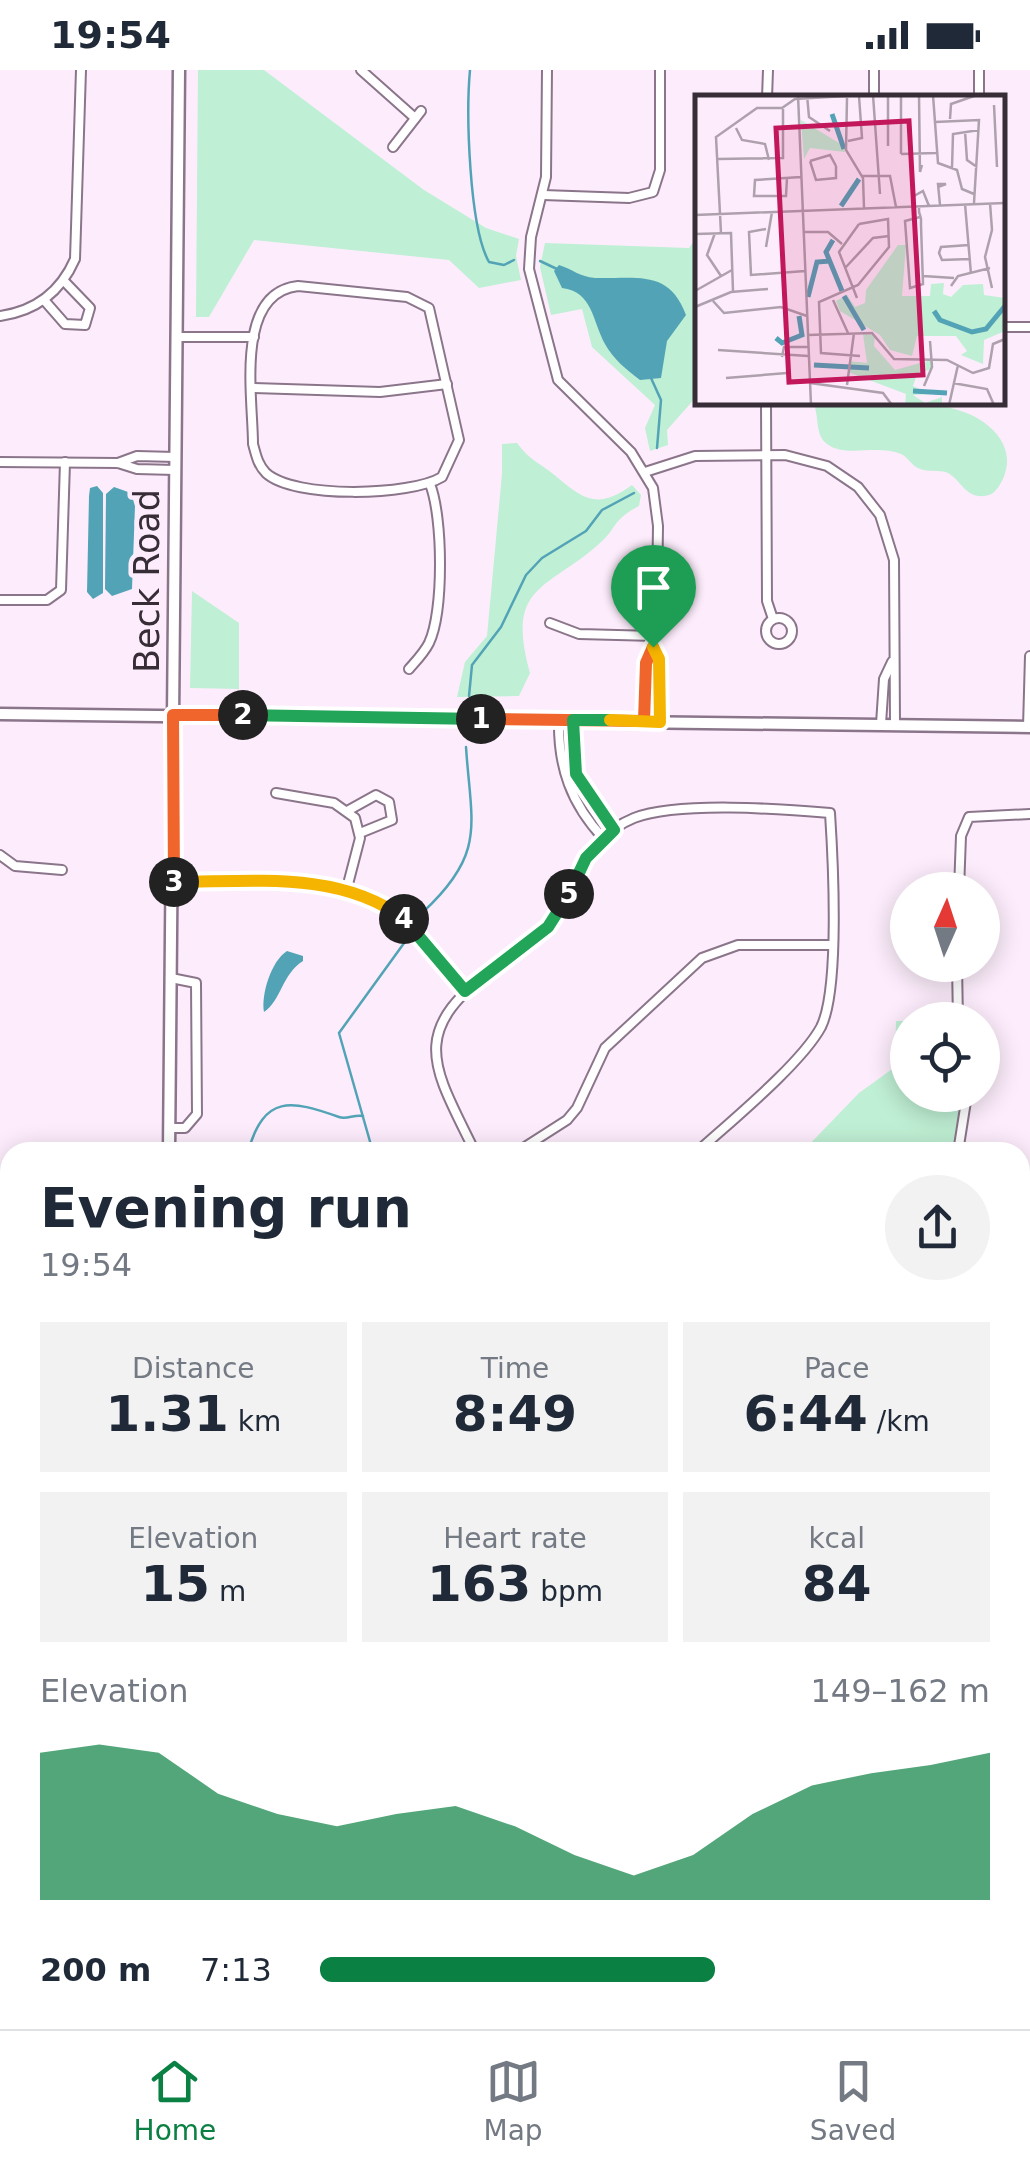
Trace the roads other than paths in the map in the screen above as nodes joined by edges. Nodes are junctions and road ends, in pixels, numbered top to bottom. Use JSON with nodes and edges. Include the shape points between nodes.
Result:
{"nodes":[{"id":1,"x":81,"y":70,"type":"edge"},
{"id":2,"x":179,"y":70,"type":"edge"},
{"id":3,"x":361,"y":70,"type":"edge"},
{"id":4,"x":547,"y":70,"type":"edge"},
{"id":5,"x":660,"y":70,"type":"edge"},
{"id":6,"x":979,"y":70,"type":"edge"},
{"id":7,"x":373,"y":73,"type":"edge"},
{"id":8,"x":978,"y":95,"type":"edge"},
{"id":9,"x":393,"y":147,"type":"dead end"},
{"id":10,"x":543,"y":195,"type":"junction"},
{"id":11,"x":64,"y":280,"type":"junction"},
{"id":12,"x":44,"y":300,"type":"junction"},
{"id":13,"x":0,"y":316,"type":"edge"},
{"id":14,"x":254,"y":336,"type":"junction"},
{"id":15,"x":176,"y":338,"type":"junction"},
{"id":16,"x":447,"y":384,"type":"junction"},
{"id":17,"x":253,"y":388,"type":"junction"},
{"id":18,"x":766,"y":405,"type":"edge"},
{"id":19,"x":767,"y":455,"type":"junction"},
{"id":20,"x":175,"y":457,"type":"junction"},
{"id":21,"x":0,"y":462,"type":"edge"},
{"id":22,"x":65,"y":462,"type":"junction"},
{"id":23,"x":118,"y":463,"type":"junction"},
{"id":24,"x":175,"y":470,"type":"junction"},
{"id":25,"x":646,"y":472,"type":"junction"},
{"id":26,"x":430,"y":484,"type":"junction"},
{"id":27,"x":0,"y":600,"type":"edge"},
{"id":28,"x":773,"y":619,"type":"dead end"},
{"id":29,"x":550,"y":622,"type":"dead end"},
{"id":30,"x":655,"y":636,"type":"junction"},
{"id":31,"x":653,"y":647,"type":"junction"},
{"id":32,"x":1030,"y":656,"type":"edge"},
{"id":33,"x":892,"y":662,"type":"junction"},
{"id":34,"x":409,"y":668,"type":"dead end"},
{"id":35,"x":0,"y":714,"type":"edge"},
{"id":36,"x":173,"y":715,"type":"junction"},
{"id":37,"x":558,"y":720,"type":"junction"},
{"id":38,"x":573,"y":720,"type":"junction"},
{"id":39,"x":644,"y":721,"type":"junction"},
{"id":40,"x":660,"y":722,"type":"junction"},
{"id":41,"x":881,"y":724,"type":"junction"},
{"id":42,"x":895,"y":724,"type":"junction"},
{"id":43,"x":1029,"y":727,"type":"edge"},
{"id":44,"x":576,"y":774,"type":"junction"},
{"id":45,"x":564,"y":777,"type":"junction"},
{"id":46,"x":276,"y":793,"type":"dead end"},
{"id":47,"x":349,"y":810,"type":"junction"},
{"id":48,"x":1030,"y":814,"type":"edge"},
{"id":49,"x":614,"y":830,"type":"junction"},
{"id":50,"x":360,"y":833,"type":"junction"},
{"id":51,"x":604,"y":838,"type":"junction"},
{"id":52,"x":0,"y":855,"type":"edge"},
{"id":53,"x":62,"y":870,"type":"dead end"},
{"id":54,"x":960,"y":872,"type":"edge"},
{"id":55,"x":172,"y":882,"type":"junction"},
{"id":56,"x":347,"y":888,"type":"junction"},
{"id":57,"x":830,"y":944,"type":"junction"},
{"id":58,"x":171,"y":978,"type":"junction"},
{"id":59,"x":465,"y":991,"type":"junction"},
{"id":60,"x":964,"y":1112,"type":"edge"},
{"id":61,"x":169,"y":1128,"type":"junction"},
{"id":62,"x":169,"y":1142,"type":"edge"},
{"id":63,"x":470,"y":1142,"type":"edge"},
{"id":64,"x":533,"y":1142,"type":"edge"},
{"id":65,"x":706,"y":1142,"type":"edge"},
{"id":66,"x":960,"y":1142,"type":"edge"}],
"edges":[{"from":1,"to":11,"type":"street","via":[[79,238]]},
{"from":2,"to":15,"type":"main road","name":"Beck Road"},
{"from":3,"to":7,"type":"street"},
{"from":4,"to":10,"type":"street"},
{"from":5,"to":10,"type":"street","via":[[660,170],[653,192],[628,198]]},
{"from":6,"to":8,"type":"street"},
{"from":7,"to":9,"type":"street","via":[[418,114]]},
{"from":10,"to":25,"type":"street","via":[[528,261],[555,373]]},
{"from":11,"to":12,"type":"street"},
{"from":11,"to":12,"type":"street","via":[[90,308],[84,325],[65,324]]},
{"from":12,"to":13,"type":"street"},
{"from":14,"to":15,"type":"street"},
{"from":14,"to":16,"type":"street","via":[[262,306],[288,287],[420,301],[435,317]]},
{"from":14,"to":17,"type":"street"},
{"from":15,"to":20,"type":"main road","name":"Beck Road"},
{"from":16,"to":17,"type":"street","via":[[390,392]]},
{"from":16,"to":26,"type":"street","via":[[459,440],[450,468]]},
{"from":17,"to":26,"type":"street","via":[[258,462],[288,486],[398,490]]},
{"from":18,"to":19,"type":"street"},
{"from":19,"to":25,"type":"street","via":[[695,456]]},
{"from":19,"to":28,"type":"street","via":[[767,602]]},
{"from":19,"to":33,"type":"street","via":[[828,466],[874,505],[894,560]]},
{"from":20,"to":23,"type":"street"},
{"from":20,"to":24,"type":"main road","name":"Beck Road"},
{"from":21,"to":22,"type":"street"},
{"from":22,"to":23,"type":"street"},
{"from":22,"to":27,"type":"street","via":[[62,590],[46,600]]},
{"from":23,"to":24,"type":"street"},
{"from":24,"to":36,"type":"main road","name":"Beck Road"},
{"from":25,"to":30,"type":"street","via":[[657,516]]},
{"from":26,"to":34,"type":"street","via":[[438,526],[434,623],[426,648]]},
{"from":29,"to":30,"type":"street","via":[[580,634]]},
{"from":30,"to":31,"type":"street"},
{"from":31,"to":39,"type":"street","via":[[646,663]]},
{"from":31,"to":40,"type":"street"},
{"from":32,"to":43,"type":"street"},
{"from":33,"to":41,"type":"street"},
{"from":33,"to":42,"type":"street"},
{"from":35,"to":36,"type":"main road"},
{"from":36,"to":37,"type":"main road"},
{"from":36,"to":55,"type":"main road","name":"Beck Road"},
{"from":37,"to":38,"type":"main road"},
{"from":37,"to":45,"type":"street"},
{"from":38,"to":39,"type":"main road"},
{"from":38,"to":44,"type":"street"},
{"from":39,"to":40,"type":"main road"},
{"from":40,"to":41,"type":"main road"},
{"from":41,"to":42,"type":"main road"},
{"from":42,"to":43,"type":"main road"},
{"from":44,"to":45,"type":"street"},
{"from":44,"to":49,"type":"street"},
{"from":45,"to":51,"type":"street"},
{"from":46,"to":47,"type":"street"},
{"from":47,"to":50,"type":"street"},
{"from":47,"to":50,"type":"street","via":[[376,795],[390,802],[392,820]]},
{"from":48,"to":54,"type":"street","via":[[970,817],[961,836]]},
{"from":49,"to":51,"type":"street"},
{"from":49,"to":57,"type":"street","via":[[670,810],[830,813]]},
{"from":50,"to":56,"type":"street"},
{"from":51,"to":59,"type":"street","via":[[548,927]]},
{"from":52,"to":53,"type":"street","via":[[15,866]]},
{"from":55,"to":56,"type":"street"},
{"from":55,"to":58,"type":"main road","name":"Beck Road"},
{"from":56,"to":59,"type":"street","via":[[406,920]]},
{"from":57,"to":64,"type":"street","via":[[738,945],[702,958],[605,1048],[577,1108]]},
{"from":57,"to":65,"type":"street","via":[[828,1001],[816,1034]]},
{"from":58,"to":61,"type":"main road","name":"Beck Road"},
{"from":58,"to":61,"type":"street","via":[[196,983],[197,1097],[194,1120],[186,1128]]},
{"from":59,"to":63,"type":"street","via":[[445,1015],[436,1068]]},
{"from":60,"to":66,"type":"street"},
{"from":61,"to":62,"type":"main road","name":"Beck Road"}]}
